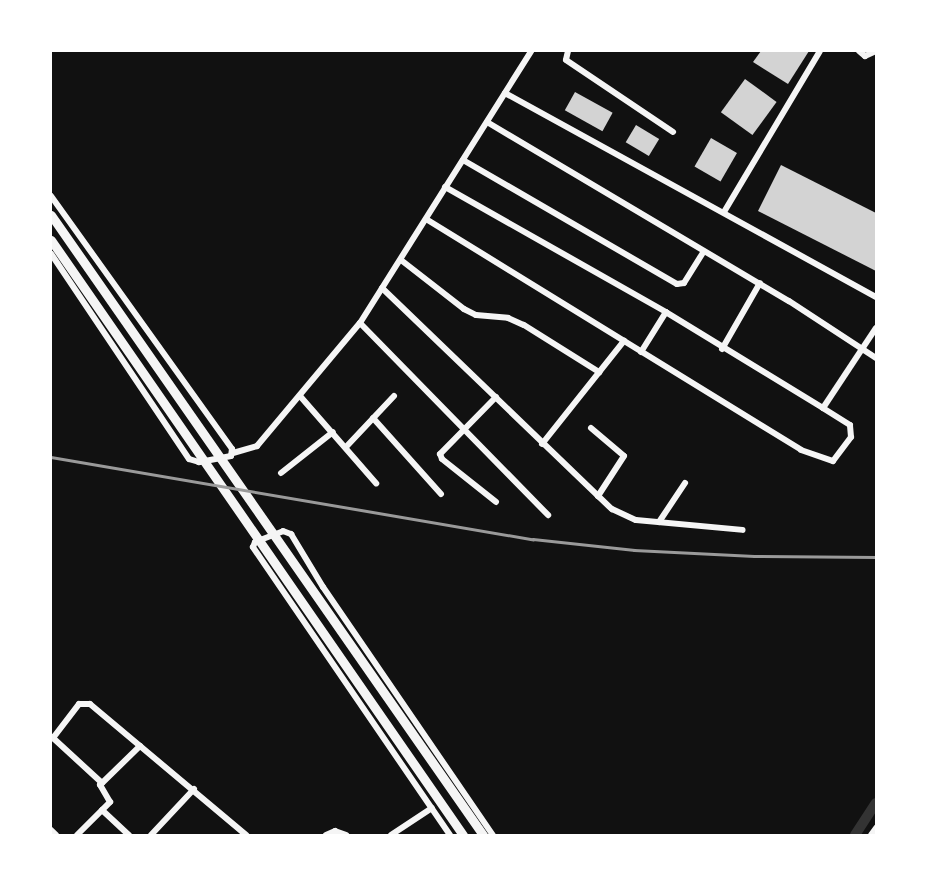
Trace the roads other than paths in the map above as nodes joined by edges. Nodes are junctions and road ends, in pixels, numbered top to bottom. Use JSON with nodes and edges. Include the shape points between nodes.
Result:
{"nodes":[{"id":1,"x":531,"y":51,"type":"edge"},
{"id":2,"x":568,"y":51,"type":"edge"},
{"id":3,"x":820,"y":51,"type":"edge"},
{"id":4,"x":859,"y":51,"type":"edge"},
{"id":5,"x":876,"y":51,"type":"edge"},
{"id":6,"x":505,"y":93,"type":"junction"},
{"id":7,"x":487,"y":122,"type":"junction"},
{"id":8,"x":673,"y":132,"type":"dead end"},
{"id":9,"x":463,"y":160,"type":"junction"},
{"id":10,"x":445,"y":187,"type":"junction"},
{"id":11,"x":51,"y":197,"type":"edge"},
{"id":12,"x":724,"y":212,"type":"junction"},
{"id":13,"x":51,"y":215,"type":"edge"},
{"id":14,"x":426,"y":219,"type":"junction"},
{"id":15,"x":51,"y":240,"type":"edge"},
{"id":16,"x":703,"y":252,"type":"junction"},
{"id":17,"x":51,"y":254,"type":"edge"},
{"id":18,"x":401,"y":260,"type":"junction"},
{"id":19,"x":760,"y":284,"type":"junction"},
{"id":20,"x":382,"y":288,"type":"junction"},
{"id":21,"x":876,"y":297,"type":"edge"},
{"id":22,"x":666,"y":312,"type":"junction"},
{"id":23,"x":360,"y":323,"type":"junction"},
{"id":24,"x":876,"y":328,"type":"edge"},
{"id":25,"x":624,"y":341,"type":"junction"},
{"id":26,"x":722,"y":348,"type":"junction"},
{"id":27,"x":863,"y":349,"type":"junction"},
{"id":28,"x":641,"y":352,"type":"junction"},
{"id":29,"x":876,"y":358,"type":"edge"},
{"id":30,"x":599,"y":372,"type":"junction"},
{"id":31,"x":300,"y":396,"type":"junction"},
{"id":32,"x":394,"y":396,"type":"dead end"},
{"id":33,"x":496,"y":397,"type":"junction"},
{"id":34,"x":823,"y":408,"type":"junction"},
{"id":35,"x":373,"y":418,"type":"junction"},
{"id":36,"x":464,"y":427,"type":"junction"},
{"id":37,"x":591,"y":428,"type":"dead end"},
{"id":38,"x":333,"y":432,"type":"junction"},
{"id":39,"x":542,"y":444,"type":"junction"},
{"id":40,"x":346,"y":447,"type":"junction"},
{"id":41,"x":233,"y":453,"type":"junction"},
{"id":42,"x":281,"y":472,"type":"dead end"},
{"id":43,"x":376,"y":483,"type":"dead end"},
{"id":44,"x":685,"y":483,"type":"dead end"},
{"id":45,"x":441,"y":494,"type":"dead end"},
{"id":46,"x":598,"y":496,"type":"junction"},
{"id":47,"x":496,"y":502,"type":"dead end"},
{"id":48,"x":548,"y":515,"type":"dead end"},
{"id":49,"x":659,"y":522,"type":"junction"},
{"id":50,"x":743,"y":530,"type":"dead end"},
{"id":51,"x":52,"y":737,"type":"edge"},
{"id":52,"x":140,"y":746,"type":"junction"},
{"id":53,"x":102,"y":783,"type":"junction"},
{"id":54,"x":194,"y":789,"type":"junction"},
{"id":55,"x":432,"y":808,"type":"junction"},
{"id":56,"x":102,"y":810,"type":"junction"},
{"id":57,"x":876,"y":828,"type":"edge"},
{"id":58,"x":51,"y":830,"type":"edge"},
{"id":59,"x":56,"y":835,"type":"edge"},
{"id":60,"x":77,"y":835,"type":"edge"},
{"id":61,"x":128,"y":835,"type":"edge"},
{"id":62,"x":151,"y":835,"type":"edge"},
{"id":63,"x":246,"y":835,"type":"edge"},
{"id":64,"x":326,"y":835,"type":"edge"},
{"id":65,"x":346,"y":835,"type":"edge"},
{"id":66,"x":391,"y":835,"type":"edge"},
{"id":67,"x":450,"y":835,"type":"edge"},
{"id":68,"x":463,"y":835,"type":"edge"},
{"id":69,"x":483,"y":835,"type":"edge"},
{"id":70,"x":493,"y":835,"type":"edge"},
{"id":71,"x":870,"y":835,"type":"edge"}],
"edges":[{"from":1,"to":6,"type":"street"},
{"from":2,"to":8,"type":"street","via":[[566,60]]},
{"from":3,"to":12,"type":"street"},
{"from":4,"to":5,"type":"street","via":[[865,55]]},
{"from":6,"to":7,"type":"street"},
{"from":6,"to":12,"type":"street"},
{"from":7,"to":9,"type":"street"},
{"from":7,"to":16,"type":"street"},
{"from":9,"to":10,"type":"street"},
{"from":9,"to":16,"type":"street","via":[[677,284],[684,283]]},
{"from":10,"to":14,"type":"street"},
{"from":10,"to":22,"type":"street"},
{"from":11,"to":41,"type":"street"},
{"from":12,"to":21,"type":"street"},
{"from":13,"to":69,"type":"main road"},
{"from":14,"to":18,"type":"street"},
{"from":14,"to":25,"type":"street"},
{"from":15,"to":68,"type":"main road"},
{"from":16,"to":19,"type":"street"},
{"from":17,"to":41,"type":"street","via":[[189,459],[199,463]]},
{"from":18,"to":20,"type":"street"},
{"from":18,"to":30,"type":"street","via":[[464,309],[524,325]]},
{"from":19,"to":26,"type":"street"},
{"from":19,"to":27,"type":"street"},
{"from":20,"to":23,"type":"street"},
{"from":20,"to":33,"type":"street"},
{"from":22,"to":26,"type":"street"},
{"from":22,"to":28,"type":"street"},
{"from":23,"to":31,"type":"street"},
{"from":23,"to":36,"type":"street"},
{"from":24,"to":27,"type":"street"},
{"from":25,"to":28,"type":"street"},
{"from":25,"to":30,"type":"street"},
{"from":26,"to":34,"type":"street"},
{"from":27,"to":29,"type":"street"},
{"from":27,"to":34,"type":"street"},
{"from":28,"to":34,"type":"street","via":[[801,450],[833,461],[852,428]]},
{"from":30,"to":39,"type":"street"},
{"from":31,"to":38,"type":"street"},
{"from":31,"to":41,"type":"street","via":[[257,446]]},
{"from":32,"to":35,"type":"street"},
{"from":33,"to":36,"type":"street"},
{"from":33,"to":39,"type":"street"},
{"from":35,"to":40,"type":"street"},
{"from":35,"to":45,"type":"street"},
{"from":36,"to":47,"type":"street","via":[[441,457]]},
{"from":36,"to":48,"type":"street"},
{"from":37,"to":46,"type":"street","via":[[624,456]]},
{"from":38,"to":40,"type":"street"},
{"from":38,"to":42,"type":"street"},
{"from":39,"to":46,"type":"street"},
{"from":40,"to":43,"type":"street"},
{"from":44,"to":49,"type":"street"},
{"from":46,"to":49,"type":"street","via":[[623,516]]},
{"from":49,"to":50,"type":"street"},
{"from":51,"to":52,"type":"street","via":[[85,702]]},
{"from":51,"to":53,"type":"street"},
{"from":52,"to":53,"type":"street"},
{"from":52,"to":54,"type":"street"},
{"from":53,"to":56,"type":"street","via":[[100,789],[111,800]]},
{"from":54,"to":62,"type":"street"},
{"from":54,"to":63,"type":"street"},
{"from":55,"to":66,"type":"street"},
{"from":55,"to":67,"type":"street"},
{"from":55,"to":70,"type":"street","via":[[253,547],[255,542],[283,531],[291,534]]},
{"from":56,"to":60,"type":"street"},
{"from":56,"to":61,"type":"street"},
{"from":57,"to":71,"type":"street"},
{"from":58,"to":59,"type":"street"},
{"from":64,"to":65,"type":"street","via":[[335,831]]}]}
